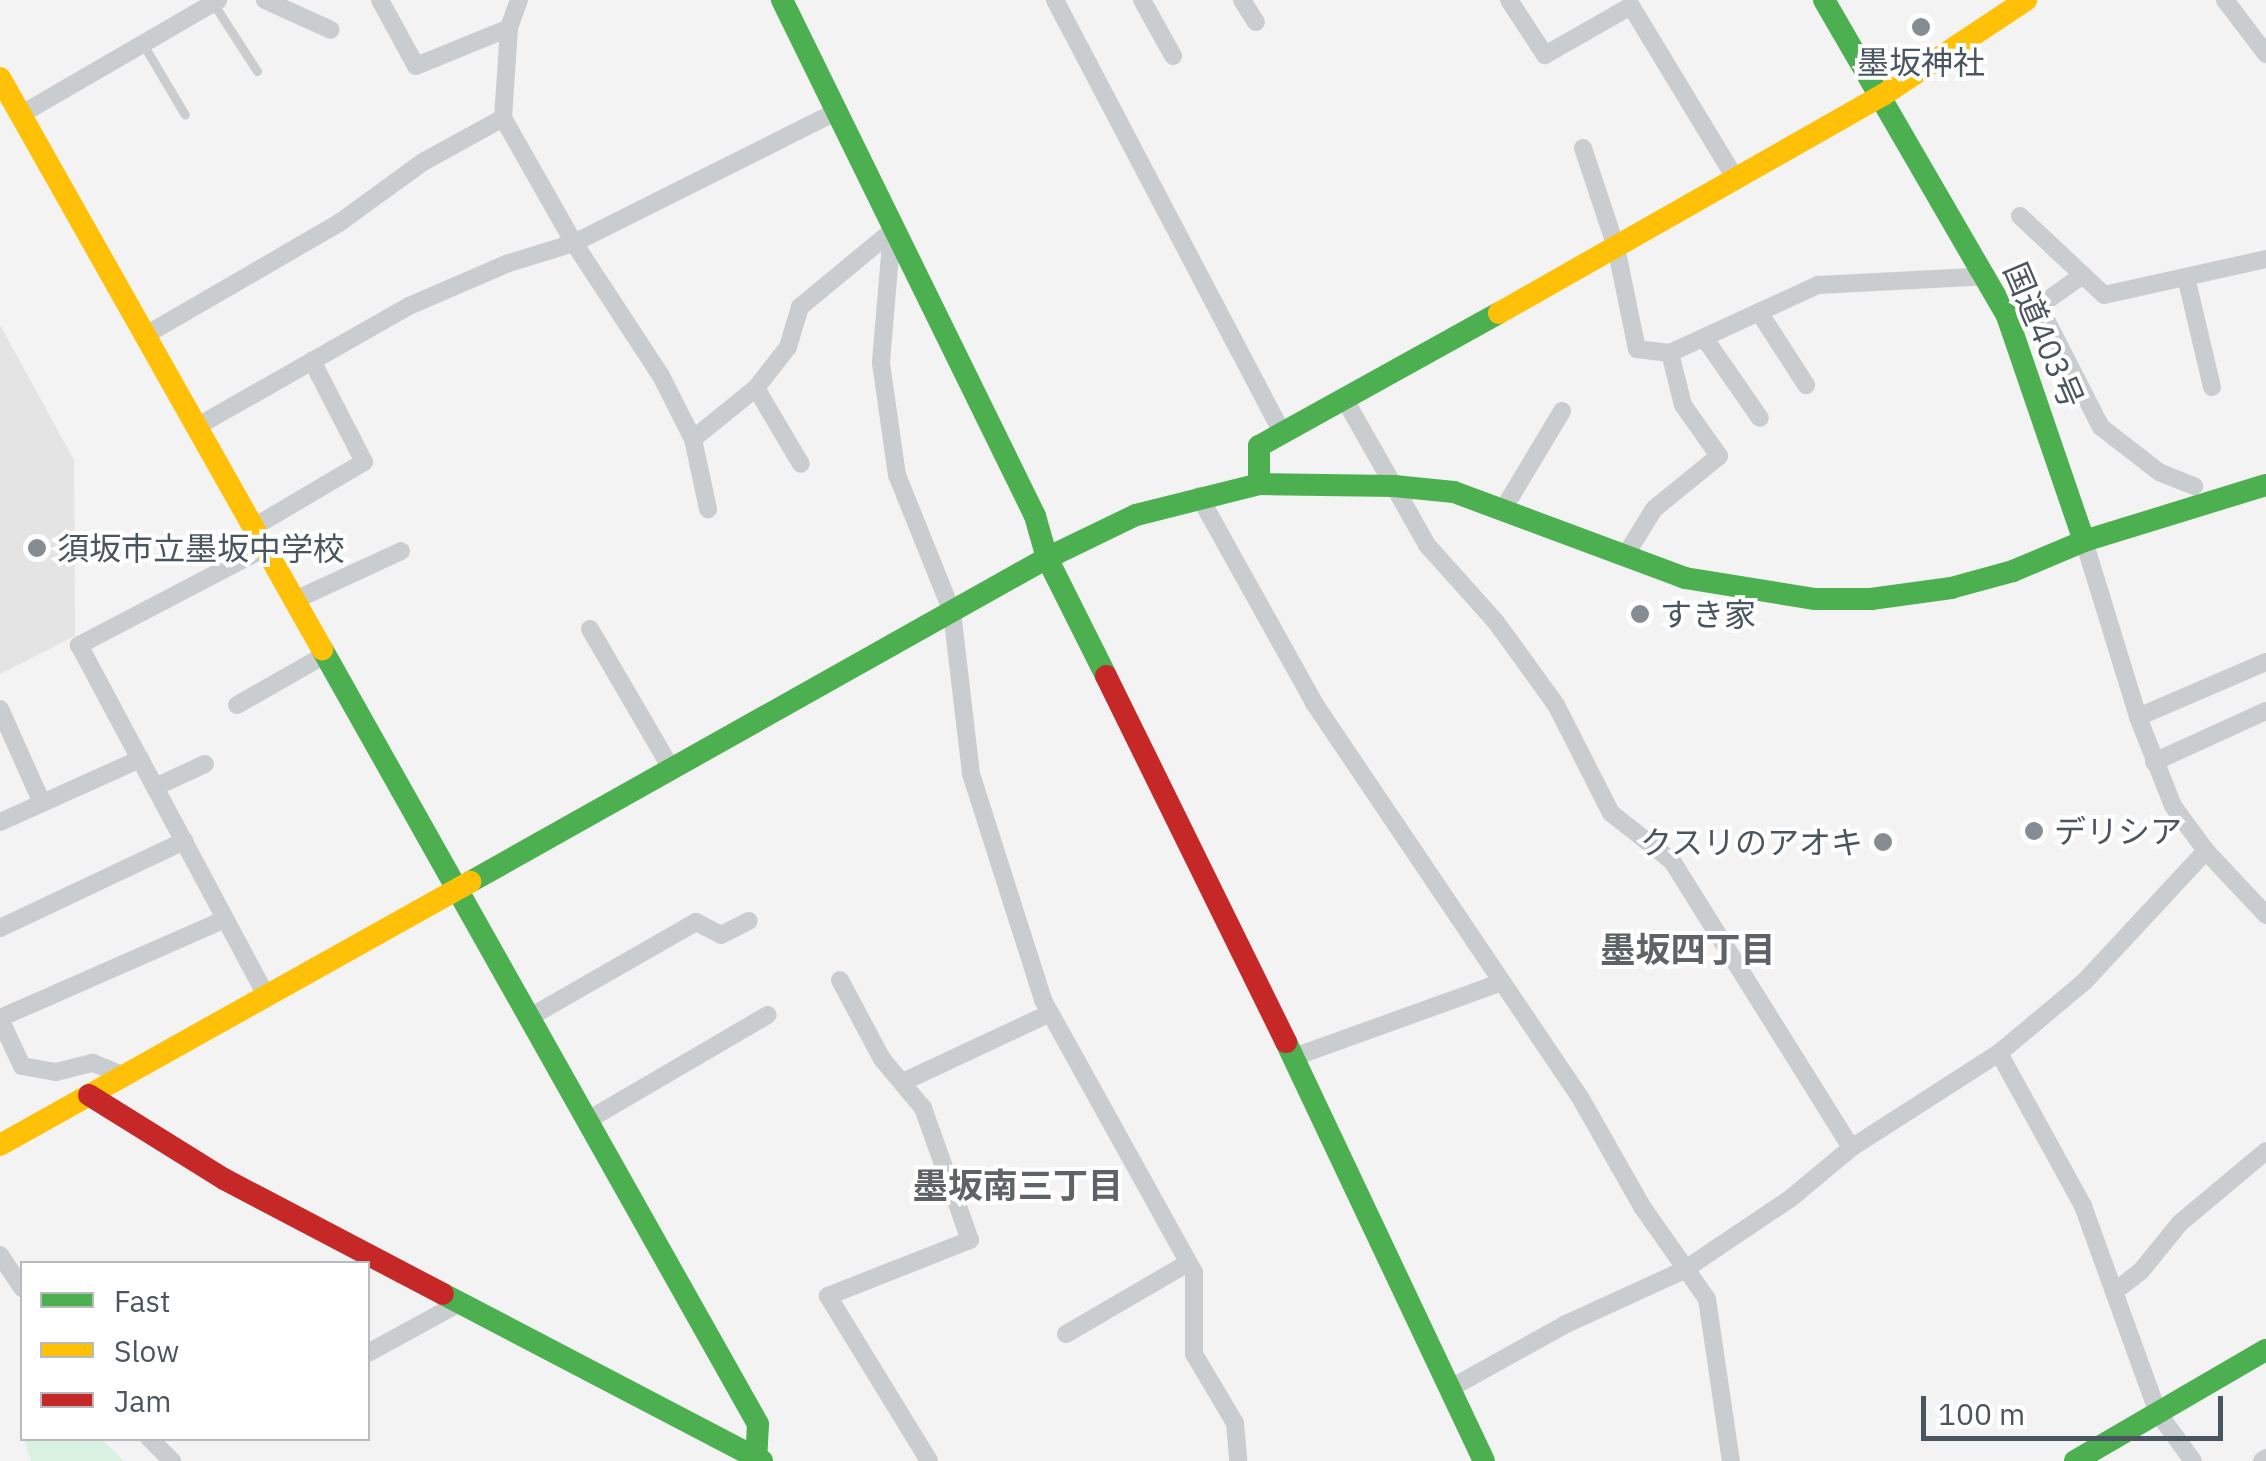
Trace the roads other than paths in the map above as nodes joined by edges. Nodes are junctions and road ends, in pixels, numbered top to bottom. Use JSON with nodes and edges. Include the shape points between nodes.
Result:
{"nodes":[{"id":1,"x":265,"y":0,"type":"edge"},
{"id":2,"x":380,"y":0,"type":"edge"},
{"id":3,"x":519,"y":0,"type":"edge"},
{"id":4,"x":782,"y":0,"type":"edge"},
{"id":5,"x":1142,"y":0,"type":"edge"},
{"id":6,"x":1242,"y":0,"type":"edge"},
{"id":7,"x":1509,"y":0,"type":"edge"},
{"id":8,"x":1824,"y":0,"type":"edge"},
{"id":9,"x":2026,"y":0,"type":"edge"},
{"id":10,"x":2225,"y":0,"type":"edge"},
{"id":11,"x":215,"y":1,"type":"edge"},
{"id":12,"x":1058,"y":1,"type":"edge"},
{"id":13,"x":1256,"y":22,"type":"dead end"},
{"id":14,"x":510,"y":28,"type":"junction"},
{"id":15,"x":331,"y":30,"type":"dead end"},
{"id":16,"x":143,"y":44,"type":"junction"},
{"id":17,"x":2266,"y":54,"type":"edge"},
{"id":18,"x":1173,"y":56,"type":"dead end"},
{"id":19,"x":257,"y":72,"type":"dead end"},
{"id":20,"x":0,"y":78,"type":"edge"},
{"id":21,"x":1883,"y":95,"type":"junction"},
{"id":22,"x":836,"y":112,"type":"junction"},
{"id":23,"x":20,"y":115,"type":"junction"},
{"id":24,"x":185,"y":115,"type":"dead end"},
{"id":25,"x":502,"y":118,"type":"junction"},
{"id":26,"x":1583,"y":148,"type":"dead end"},
{"id":27,"x":1735,"y":178,"type":"junction"},
{"id":28,"x":2020,"y":216,"type":"dead end"},
{"id":29,"x":892,"y":231,"type":"junction"},
{"id":30,"x":574,"y":243,"type":"junction"},
{"id":31,"x":1616,"y":247,"type":"junction"},
{"id":32,"x":2266,"y":259,"type":"edge"},
{"id":33,"x":2083,"y":275,"type":"junction"},
{"id":34,"x":1987,"y":276,"type":"junction"},
{"id":35,"x":2186,"y":276,"type":"junction"},
{"id":36,"x":2039,"y":306,"type":"junction"},
{"id":37,"x":1759,"y":312,"type":"junction"},
{"id":38,"x":2007,"y":316,"type":"junction"},
{"id":39,"x":144,"y":336,"type":"junction"},
{"id":40,"x":1705,"y":339,"type":"junction"},
{"id":41,"x":1670,"y":353,"type":"junction"},
{"id":42,"x":312,"y":361,"type":"junction"},
{"id":43,"x":1806,"y":385,"type":"dead end"},
{"id":44,"x":2212,"y":386,"type":"dead end"},
{"id":45,"x":756,"y":388,"type":"junction"},
{"id":46,"x":1344,"y":398,"type":"junction"},
{"id":47,"x":1562,"y":411,"type":"dead end"},
{"id":48,"x":1760,"y":418,"type":"dead end"},
{"id":49,"x":196,"y":428,"type":"junction"},
{"id":50,"x":1281,"y":431,"type":"junction"},
{"id":51,"x":693,"y":439,"type":"junction"},
{"id":52,"x":801,"y":464,"type":"dead end"},
{"id":53,"x":1259,"y":484,"type":"junction"},
{"id":54,"x":2266,"y":485,"type":"edge"},
{"id":55,"x":1394,"y":486,"type":"junction"},
{"id":56,"x":2194,"y":486,"type":"dead end"},
{"id":57,"x":1199,"y":496,"type":"junction"},
{"id":58,"x":1504,"y":508,"type":"junction"},
{"id":59,"x":708,"y":509,"type":"dead end"},
{"id":60,"x":258,"y":539,"type":"junction"},
{"id":61,"x":2084,"y":542,"type":"junction"},
{"id":62,"x":400,"y":551,"type":"dead end"},
{"id":63,"x":1625,"y":556,"type":"junction"},
{"id":64,"x":1047,"y":558,"type":"junction"},
{"id":65,"x":293,"y":601,"type":"junction"},
{"id":66,"x":952,"y":612,"type":"junction"},
{"id":67,"x":590,"y":629,"type":"dead end"},
{"id":68,"x":323,"y":656,"type":"junction"},
{"id":69,"x":2266,"y":662,"type":"edge"},
{"id":70,"x":236,"y":705,"type":"dead end"},
{"id":71,"x":0,"y":709,"type":"edge"},
{"id":72,"x":2266,"y":711,"type":"edge"},
{"id":73,"x":2138,"y":717,"type":"junction"},
{"id":74,"x":8,"y":749,"type":"edge"},
{"id":75,"x":140,"y":759,"type":"junction"},
{"id":76,"x":2154,"y":762,"type":"junction"},
{"id":77,"x":204,"y":764,"type":"dead end"},
{"id":78,"x":672,"y":770,"type":"junction"},
{"id":79,"x":155,"y":788,"type":"junction"},
{"id":80,"x":42,"y":804,"type":"junction"},
{"id":81,"x":0,"y":822,"type":"edge"},
{"id":82,"x":184,"y":841,"type":"junction"},
{"id":83,"x":2206,"y":852,"type":"junction"},
{"id":84,"x":458,"y":888,"type":"junction"},
{"id":85,"x":2266,"y":915,"type":"edge"},
{"id":86,"x":225,"y":918,"type":"junction"},
{"id":87,"x":749,"y":920,"type":"dead end"},
{"id":88,"x":0,"y":928,"type":"edge"},
{"id":89,"x":840,"y":980,"type":"dead end"},
{"id":90,"x":1502,"y":982,"type":"junction"},
{"id":91,"x":266,"y":994,"type":"junction"},
{"id":92,"x":1050,"y":1013,"type":"junction"},
{"id":93,"x":768,"y":1015,"type":"dead end"},
{"id":94,"x":530,"y":1017,"type":"junction"},
{"id":95,"x":0,"y":1019,"type":"edge"},
{"id":96,"x":1999,"y":1054,"type":"junction"},
{"id":97,"x":1294,"y":1057,"type":"junction"},
{"id":98,"x":123,"y":1074,"type":"junction"},
{"id":99,"x":903,"y":1082,"type":"junction"},
{"id":100,"x":89,"y":1096,"type":"junction"},
{"id":101,"x":588,"y":1120,"type":"junction"},
{"id":102,"x":0,"y":1145,"type":"edge"},
{"id":103,"x":1851,"y":1148,"type":"junction"},
{"id":104,"x":2266,"y":1151,"type":"edge"},
{"id":105,"x":0,"y":1256,"type":"edge"},
{"id":106,"x":1188,"y":1262,"type":"junction"},
{"id":107,"x":1684,"y":1270,"type":"junction"},
{"id":108,"x":20,"y":1285,"type":"edge"},
{"id":109,"x":2114,"y":1292,"type":"junction"},
{"id":110,"x":461,"y":1302,"type":"junction"},
{"id":111,"x":1066,"y":1334,"type":"dead end"},
{"id":112,"x":2266,"y":1350,"type":"edge"},
{"id":113,"x":370,"y":1353,"type":"edge"},
{"id":114,"x":1451,"y":1388,"type":"junction"},
{"id":115,"x":2158,"y":1413,"type":"junction"},
{"id":116,"x":152,"y":1441,"type":"edge"},
{"id":117,"x":759,"y":1460,"type":"edge"},
{"id":118,"x":172,"y":1461,"type":"edge"},
{"id":119,"x":929,"y":1461,"type":"edge"},
{"id":120,"x":1238,"y":1461,"type":"edge"},
{"id":121,"x":1484,"y":1461,"type":"edge"},
{"id":122,"x":1731,"y":1461,"type":"edge"},
{"id":123,"x":2074,"y":1461,"type":"edge"},
{"id":124,"x":2193,"y":1461,"type":"edge"}],
"edges":[{"from":1,"to":15,"type":"street"},
{"from":2,"to":14,"type":"street","via":[[416,66]]},
{"from":3,"to":14,"type":"street"},
{"from":4,"to":22,"type":"main road"},
{"from":5,"to":18,"type":"street"},
{"from":6,"to":13,"type":"street"},
{"from":7,"to":27,"type":"street","via":[[1545,54],[1631,6]]},
{"from":8,"to":21,"type":"main road","name":"国道403号"},
{"from":9,"to":21,"type":"main road"},
{"from":10,"to":17,"type":"street"},
{"from":11,"to":16,"type":"street"},
{"from":11,"to":19,"type":"lane"},
{"from":12,"to":50,"type":"street"},
{"from":14,"to":25,"type":"street"},
{"from":16,"to":23,"type":"street"},
{"from":16,"to":24,"type":"lane"},
{"from":20,"to":23,"type":"main road"},
{"from":21,"to":27,"type":"main road"},
{"from":21,"to":34,"type":"main road","name":"国道403号"},
{"from":22,"to":29,"type":"main road"},
{"from":22,"to":30,"type":"street"},
{"from":23,"to":39,"type":"main road"},
{"from":25,"to":30,"type":"street"},
{"from":25,"to":39,"type":"street","via":[[423,162],[339,224]]},
{"from":26,"to":31,"type":"street"},
{"from":27,"to":31,"type":"main road"},
{"from":28,"to":33,"type":"street"},
{"from":29,"to":45,"type":"street","via":[[800,307],[788,346]]},
{"from":29,"to":64,"type":"main road","via":[[1034,516]]},
{"from":29,"to":66,"type":"street","via":[[881,363],[898,475]]},
{"from":30,"to":42,"type":"street","via":[[409,306]]},
{"from":30,"to":51,"type":"street","via":[[661,376]]},
{"from":31,"to":41,"type":"street","via":[[1636,349]]},
{"from":31,"to":46,"type":"main road"},
{"from":32,"to":35,"type":"street"},
{"from":33,"to":35,"type":"street","via":[[2104,295]]},
{"from":33,"to":36,"type":"street"},
{"from":34,"to":37,"type":"street","via":[[1818,285]]},
{"from":34,"to":38,"type":"main road","name":"国道403号"},
{"from":35,"to":44,"type":"street"},
{"from":36,"to":38,"type":"street"},
{"from":36,"to":56,"type":"street","via":[[2101,427],[2160,472]]},
{"from":37,"to":40,"type":"street"},
{"from":37,"to":43,"type":"street"},
{"from":38,"to":61,"type":"main road","name":"国道403号"},
{"from":39,"to":49,"type":"main road"},
{"from":40,"to":41,"type":"street"},
{"from":40,"to":48,"type":"street"},
{"from":41,"to":63,"type":"street","via":[[1682,405],[1718,456],[1654,509]]},
{"from":42,"to":49,"type":"street"},
{"from":42,"to":60,"type":"street","via":[[364,462]]},
{"from":45,"to":51,"type":"street"},
{"from":45,"to":52,"type":"street"},
{"from":46,"to":50,"type":"main road"},
{"from":46,"to":55,"type":"street"},
{"from":47,"to":58,"type":"street"},
{"from":49,"to":60,"type":"main road"},
{"from":50,"to":53,"type":"main road","via":[[1260,446]]},
{"from":51,"to":59,"type":"street"},
{"from":53,"to":55,"type":"main road"},
{"from":53,"to":57,"type":"main road"},
{"from":54,"to":61,"type":"main road"},
{"from":55,"to":58,"type":"main road","via":[[1454,492]]},
{"from":55,"to":103,"type":"street","via":[[1426,545],[1496,622],[1556,705],[1611,814],[1672,861]]},
{"from":57,"to":64,"type":"main road","via":[[1136,515]]},
{"from":57,"to":90,"type":"street","via":[[1314,703]]},
{"from":58,"to":63,"type":"main road"},
{"from":60,"to":65,"type":"main road"},
{"from":60,"to":75,"type":"street","via":[[79,645]]},
{"from":61,"to":63,"type":"main road","via":[[1950,588],[1871,598],[1752,592]]},
{"from":61,"to":73,"type":"street"},
{"from":62,"to":65,"type":"street"},
{"from":64,"to":66,"type":"main road"},
{"from":64,"to":97,"type":"main road"},
{"from":65,"to":68,"type":"main road"},
{"from":66,"to":78,"type":"main road"},
{"from":66,"to":92,"type":"street","via":[[971,774]]},
{"from":67,"to":78,"type":"street"},
{"from":68,"to":70,"type":"street"},
{"from":68,"to":84,"type":"main road"},
{"from":69,"to":73,"type":"street"},
{"from":71,"to":74,"type":"street"},
{"from":72,"to":76,"type":"street"},
{"from":73,"to":76,"type":"street"},
{"from":74,"to":80,"type":"street"},
{"from":75,"to":79,"type":"street"},
{"from":75,"to":80,"type":"street"},
{"from":76,"to":83,"type":"street","via":[[2173,806]]},
{"from":77,"to":79,"type":"street"},
{"from":78,"to":84,"type":"main road"},
{"from":79,"to":82,"type":"street"},
{"from":80,"to":81,"type":"street"},
{"from":82,"to":86,"type":"street"},
{"from":82,"to":88,"type":"street"},
{"from":83,"to":85,"type":"street"},
{"from":83,"to":96,"type":"street","via":[[2085,981]]},
{"from":84,"to":91,"type":"main road"},
{"from":84,"to":94,"type":"main road"},
{"from":86,"to":91,"type":"street"},
{"from":86,"to":95,"type":"street"},
{"from":87,"to":94,"type":"street","via":[[722,935],[696,922]]},
{"from":89,"to":99,"type":"street","via":[[882,1059]]},
{"from":90,"to":97,"type":"street"},
{"from":90,"to":107,"type":"street"},
{"from":91,"to":98,"type":"main road"},
{"from":92,"to":99,"type":"street"},
{"from":92,"to":106,"type":"street"},
{"from":93,"to":101,"type":"street"},
{"from":94,"to":101,"type":"main road"},
{"from":95,"to":98,"type":"street","via":[[22,1066],[56,1072],[93,1064]]},
{"from":96,"to":103,"type":"street"},
{"from":96,"to":109,"type":"street","via":[[2082,1206]]},
{"from":97,"to":114,"type":"main road"},
{"from":98,"to":100,"type":"main road"},
{"from":99,"to":119,"type":"street","via":[[923,1108],[970,1240],[828,1296]]},
{"from":100,"to":102,"type":"main road"},
{"from":100,"to":110,"type":"main road","via":[[224,1179]]},
{"from":101,"to":117,"type":"main road","via":[[758,1424]]},
{"from":103,"to":107,"type":"street"},
{"from":104,"to":109,"type":"street","via":[[2180,1222],[2141,1271]]},
{"from":105,"to":108,"type":"street"},
{"from":106,"to":111,"type":"street"},
{"from":106,"to":120,"type":"street","via":[[1194,1272],[1194,1354],[1235,1423]]},
{"from":107,"to":114,"type":"street","via":[[1564,1325]]},
{"from":107,"to":122,"type":"street","via":[[1707,1299]]},
{"from":109,"to":115,"type":"street"},
{"from":110,"to":113,"type":"street"},
{"from":110,"to":117,"type":"main road"},
{"from":112,"to":115,"type":"main road"},
{"from":114,"to":121,"type":"main road"},
{"from":115,"to":123,"type":"main road"},
{"from":115,"to":124,"type":"street"},
{"from":116,"to":118,"type":"street"}]}
